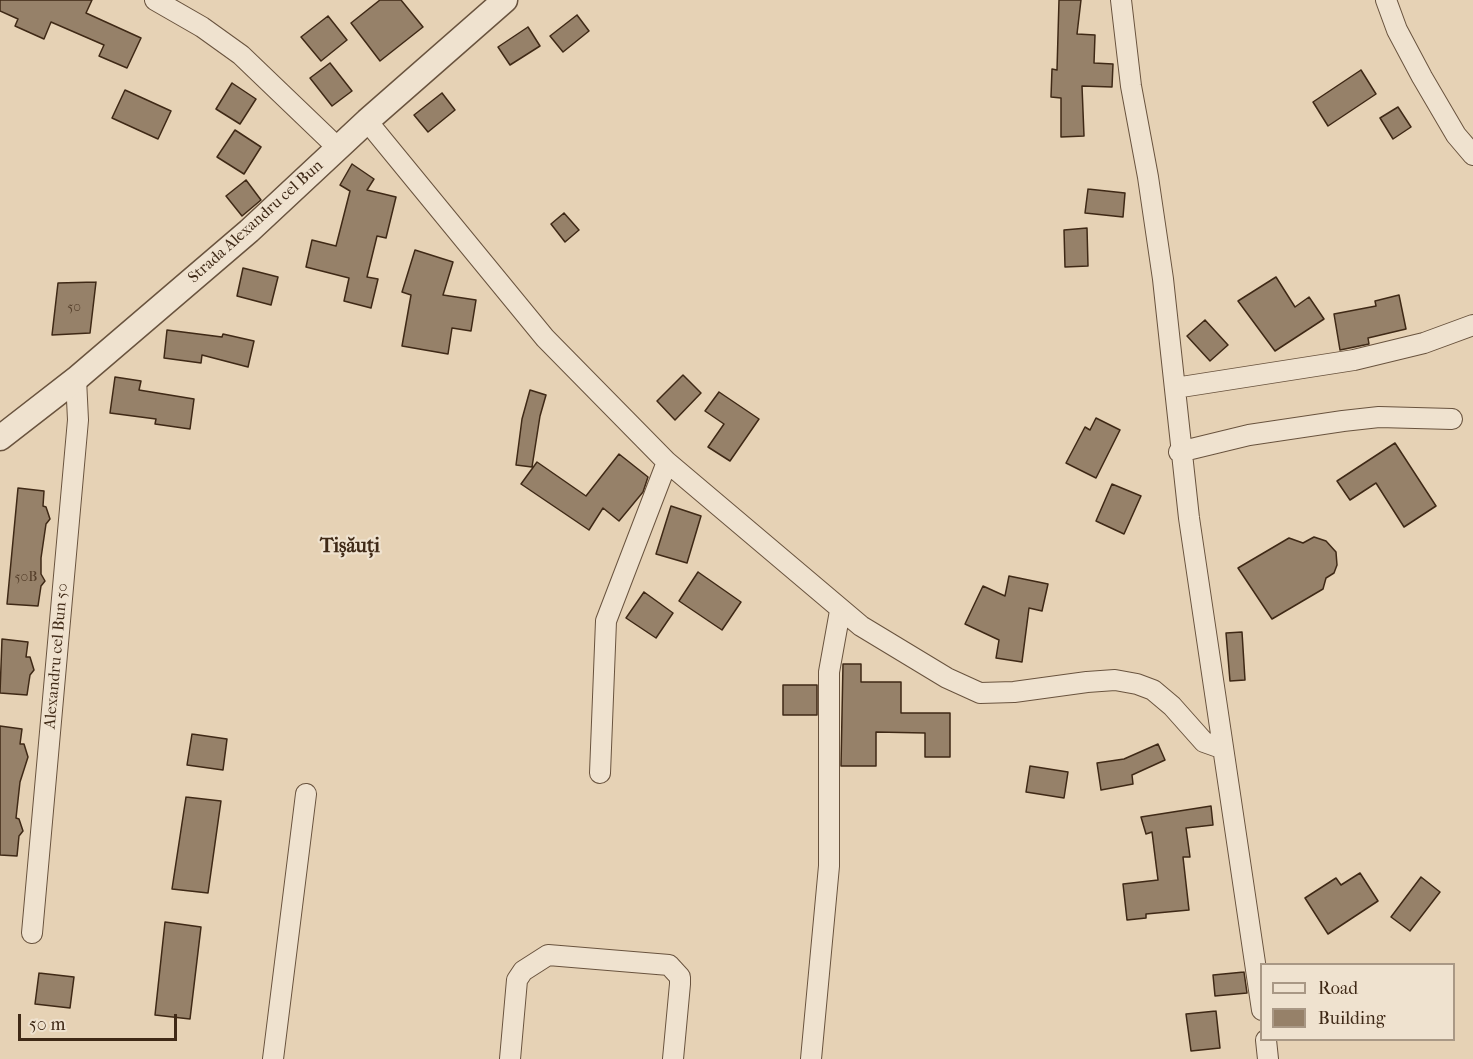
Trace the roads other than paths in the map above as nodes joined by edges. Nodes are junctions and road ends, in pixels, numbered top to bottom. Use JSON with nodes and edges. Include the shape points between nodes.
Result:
{"nodes":[{"id":1,"x":155,"y":0,"type":"edge"},
{"id":2,"x":506,"y":0,"type":"edge"},
{"id":3,"x":1121,"y":0,"type":"edge"},
{"id":4,"x":1386,"y":0,"type":"edge"},
{"id":5,"x":367,"y":121,"type":"junction"},
{"id":6,"x":338,"y":148,"type":"junction"},
{"id":7,"x":1473,"y":155,"type":"edge"},
{"id":8,"x":1473,"y":325,"type":"edge"},
{"id":9,"x":76,"y":379,"type":"junction"},
{"id":10,"x":1175,"y":388,"type":"junction"},
{"id":11,"x":1452,"y":419,"type":"dead end"},
{"id":12,"x":0,"y":438,"type":"edge"},
{"id":13,"x":1179,"y":452,"type":"junction"},
{"id":14,"x":667,"y":462,"type":"junction"},
{"id":15,"x":840,"y":610,"type":"junction"},
{"id":16,"x":1221,"y":748,"type":"junction"},
{"id":17,"x":600,"y":772,"type":"dead end"},
{"id":18,"x":306,"y":794,"type":"dead end"},
{"id":19,"x":32,"y":933,"type":"dead end"},
{"id":20,"x":1260,"y":997,"type":"edge"},
{"id":21,"x":273,"y":1059,"type":"edge"},
{"id":22,"x":510,"y":1059,"type":"edge"},
{"id":23,"x":673,"y":1059,"type":"edge"},
{"id":24,"x":811,"y":1059,"type":"edge"}],
"edges":[{"from":1,"to":6,"type":"street","via":[[241,54]]},
{"from":2,"to":5,"type":"street","name":"Strada Alexandru cel Bun"},
{"from":3,"to":10,"type":"street","via":[[1163,279]]},
{"from":4,"to":7,"type":"street","via":[[1422,77],[1456,135]]},
{"from":5,"to":6,"type":"street","name":"Strada Alexandru cel Bun"},
{"from":5,"to":14,"type":"street","via":[[545,338]]},
{"from":6,"to":9,"type":"street","name":"Strada Alexandru cel Bun","via":[[249,231]]},
{"from":8,"to":10,"type":"street","via":[[1354,360]]},
{"from":9,"to":12,"type":"street","name":"Strada Alexandru cel Bun"},
{"from":9,"to":19,"type":"street","name":"Alexandru cel Bun 50","via":[[78,420]]},
{"from":10,"to":13,"type":"street"},
{"from":11,"to":13,"type":"street","via":[[1379,417],[1343,421],[1249,435]]},
{"from":13,"to":16,"type":"street"},
{"from":14,"to":15,"type":"street"},
{"from":14,"to":17,"type":"street","via":[[606,621]]},
{"from":15,"to":16,"type":"street","via":[[947,678],[980,693],[1115,680],[1137,684],[1153,690],[1172,706],[1204,742]]},
{"from":15,"to":24,"type":"street","via":[[829,672],[829,866]]},
{"from":16,"to":20,"type":"street"},
{"from":18,"to":21,"type":"street"},
{"from":22,"to":23,"type":"street","via":[[518,980],[523,971],[548,955],[669,965],[680,977]]}]}
